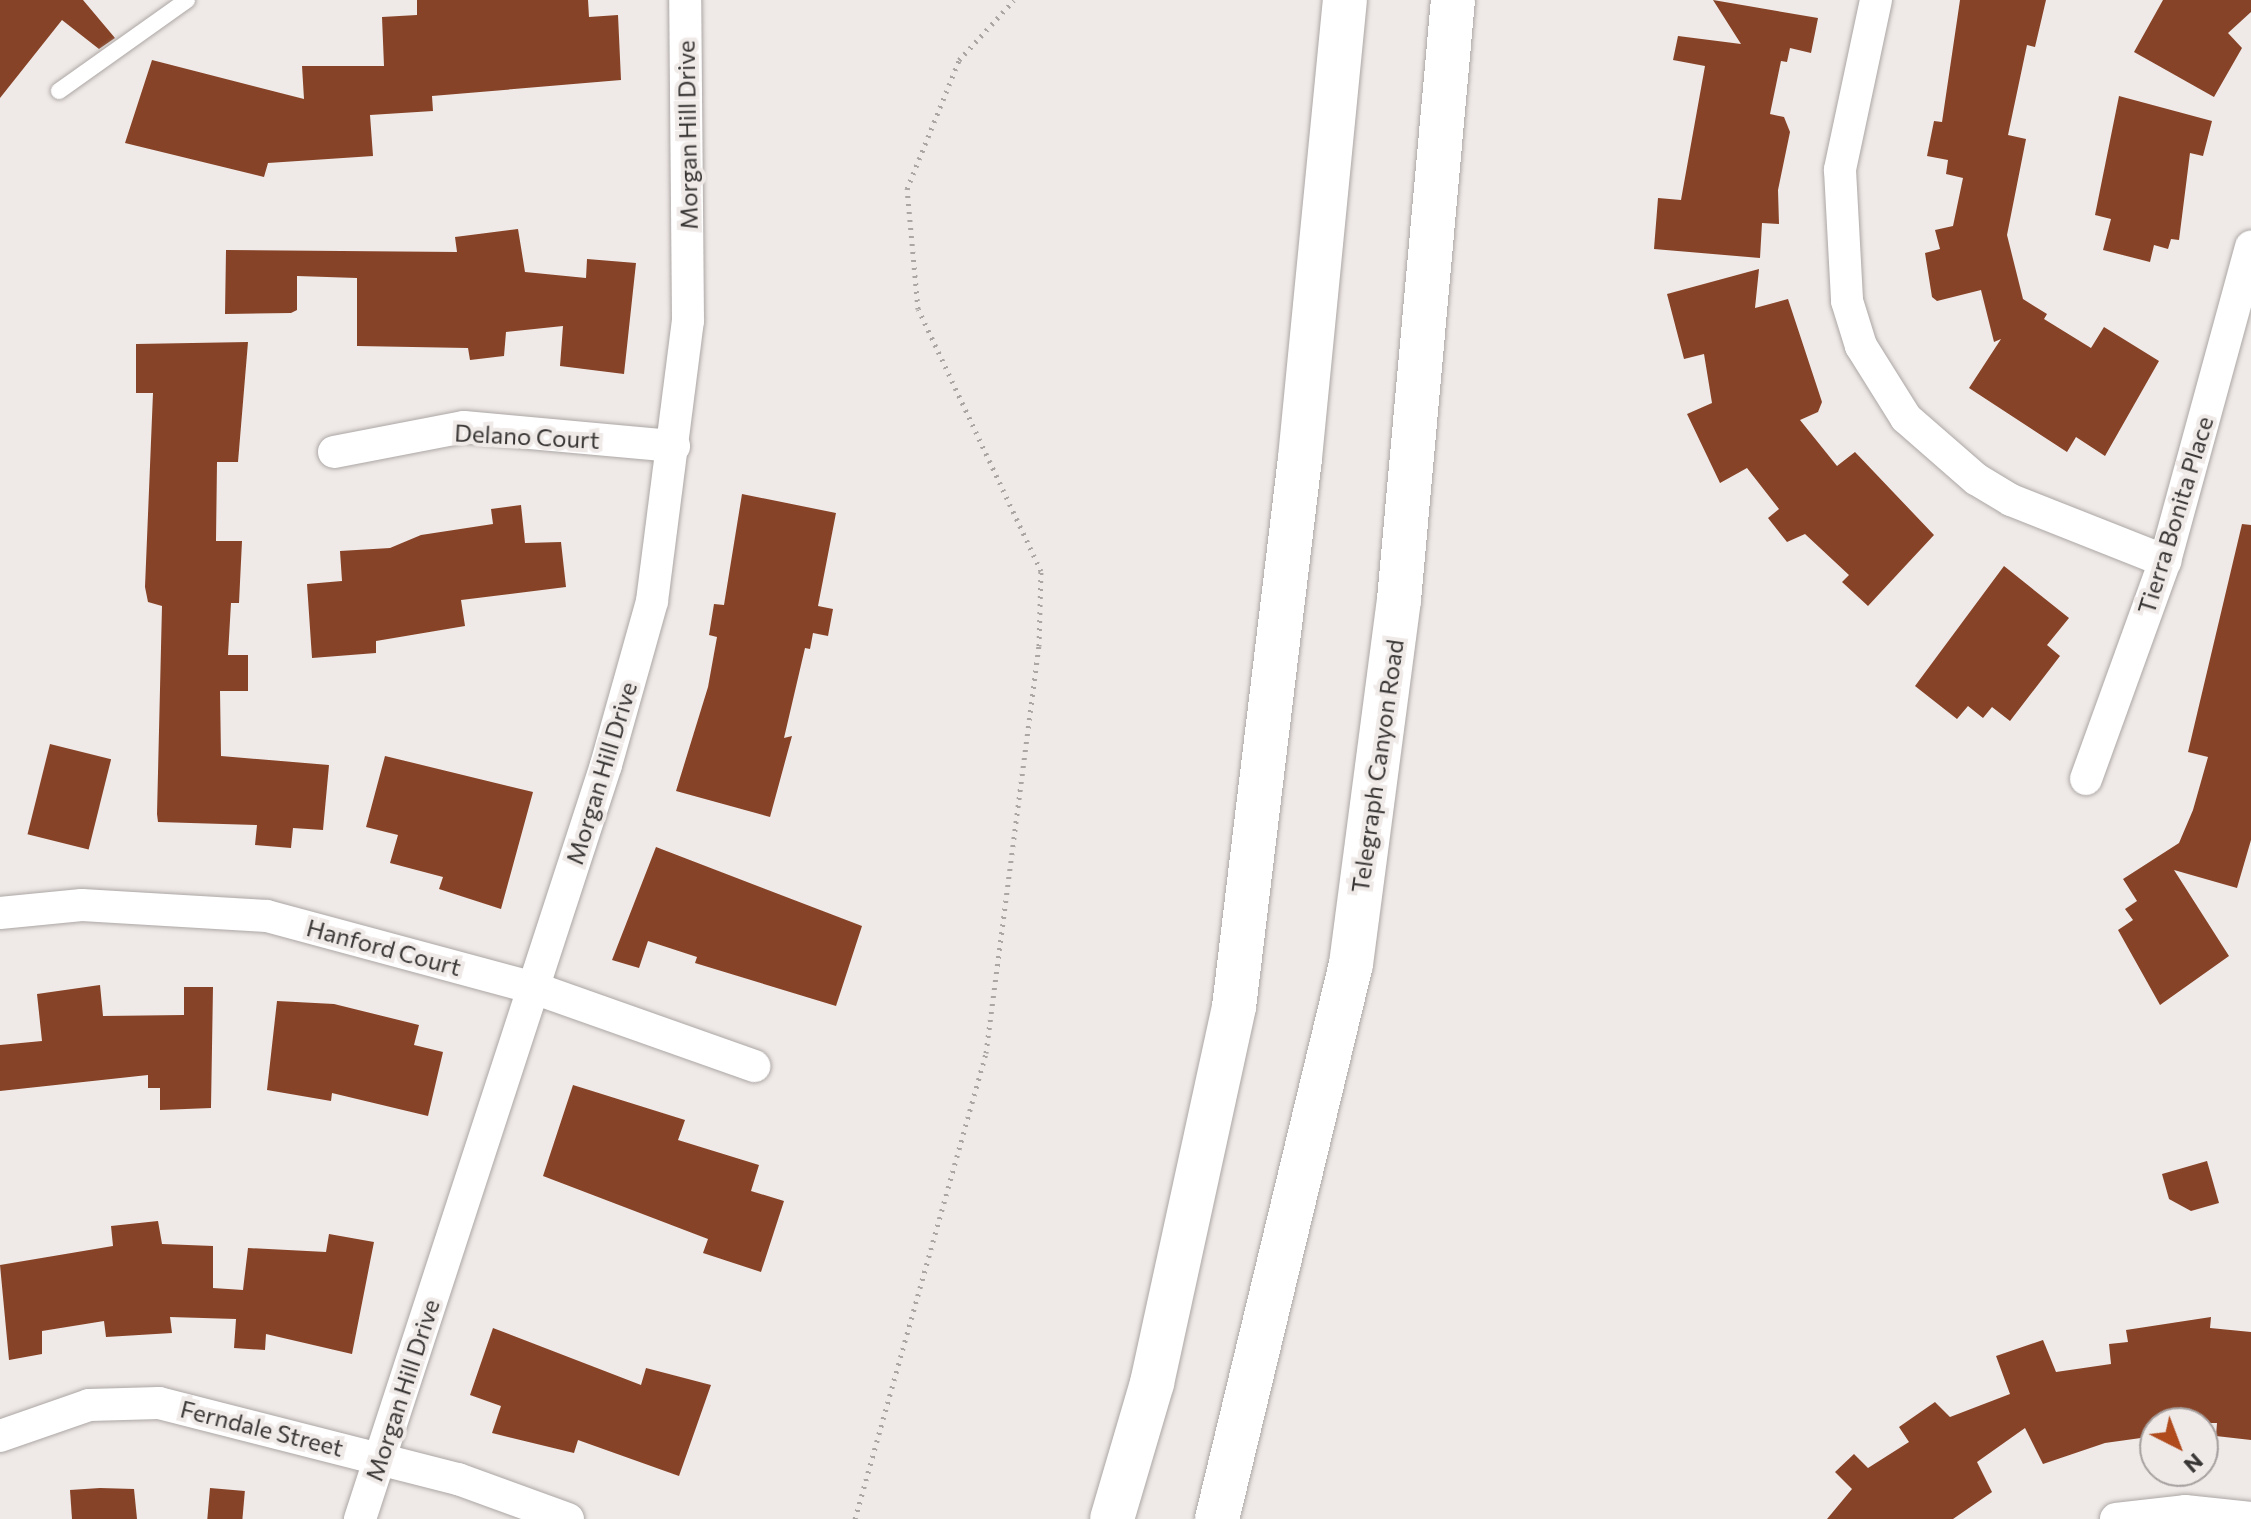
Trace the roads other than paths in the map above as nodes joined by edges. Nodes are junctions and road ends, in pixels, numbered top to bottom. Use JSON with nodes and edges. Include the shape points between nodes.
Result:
{"nodes":[{"id":1,"x":187,"y":0,"type":"edge"},
{"id":2,"x":685,"y":0,"type":"edge"},
{"id":3,"x":1345,"y":0,"type":"edge"},
{"id":4,"x":1453,"y":0,"type":"edge"},
{"id":5,"x":1876,"y":0,"type":"edge"},
{"id":6,"x":59,"y":91,"type":"dead end"},
{"id":7,"x":2251,"y":247,"type":"edge"},
{"id":8,"x":674,"y":446,"type":"junction"},
{"id":9,"x":334,"y":452,"type":"dead end"},
{"id":10,"x":2165,"y":561,"type":"junction"},
{"id":11,"x":2086,"y":779,"type":"dead end"},
{"id":12,"x":0,"y":913,"type":"edge"},
{"id":13,"x":531,"y":987,"type":"junction"},
{"id":14,"x":754,"y":1066,"type":"dead end"},
{"id":15,"x":0,"y":1436,"type":"edge"},
{"id":16,"x":380,"y":1457,"type":"junction"},
{"id":17,"x":2251,"y":1518,"type":"edge"},
{"id":18,"x":360,"y":1519,"type":"edge"},
{"id":19,"x":568,"y":1519,"type":"edge"},
{"id":20,"x":1112,"y":1519,"type":"edge"},
{"id":21,"x":1217,"y":1519,"type":"edge"},
{"id":22,"x":2116,"y":1519,"type":"edge"}],
"edges":[{"from":1,"to":6,"type":"lane"},
{"from":2,"to":8,"type":"street","name":"Morgan Hill Drive","via":[[688,321]]},
{"from":3,"to":20,"type":"main road","via":[[1300,458],[1234,1007],[1152,1383]]},
{"from":4,"to":21,"type":"main road","name":"Telegraph Canyon Road","via":[[1399,600],[1351,964]]},
{"from":5,"to":10,"type":"street","via":[[1840,170],[1847,301],[1861,346],[1906,418],[1976,479],[2011,500]]},
{"from":7,"to":10,"type":"street","name":"Tierra Bonita Place"},
{"from":8,"to":9,"type":"street","name":"Delano Court","via":[[464,427]]},
{"from":8,"to":13,"type":"street","name":"Morgan Hill Drive","via":[[652,601],[606,765]]},
{"from":10,"to":11,"type":"street","name":"Tierra Bonita Place"},
{"from":12,"to":13,"type":"street","name":"Hanford Court","via":[[82,905],[267,916]]},
{"from":13,"to":14,"type":"street","name":"Hanford Court"},
{"from":13,"to":16,"type":"street","name":"Morgan Hill Drive"},
{"from":15,"to":16,"type":"street","name":"Ferndale Street","via":[[89,1405],[159,1403]]},
{"from":16,"to":18,"type":"street","name":"Morgan Hill Drive"},
{"from":16,"to":19,"type":"street","name":"Ferndale Street"},
{"from":17,"to":22,"type":"street","via":[[2185,1511]]}]}
